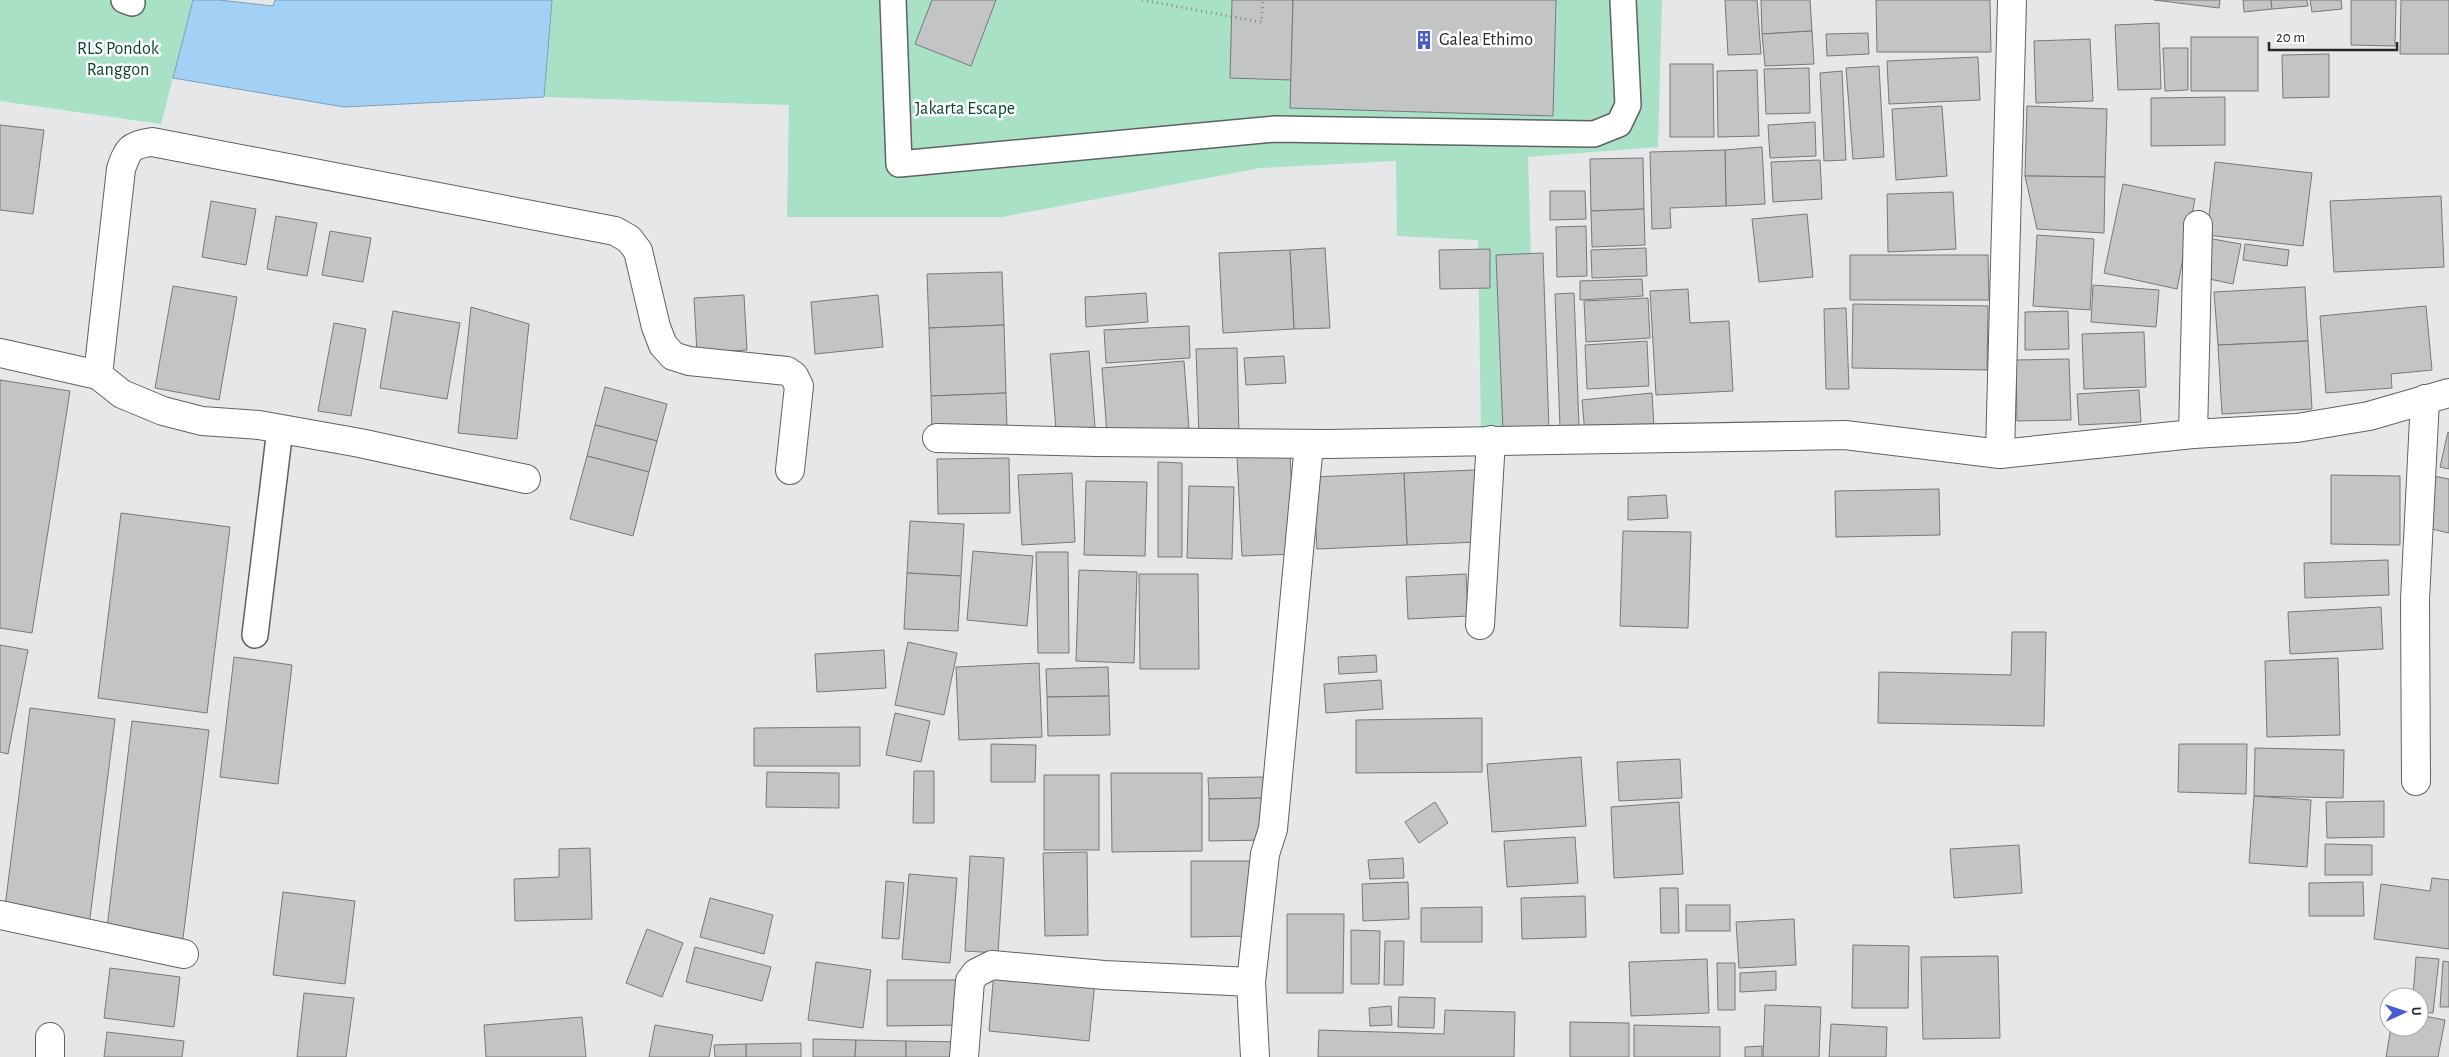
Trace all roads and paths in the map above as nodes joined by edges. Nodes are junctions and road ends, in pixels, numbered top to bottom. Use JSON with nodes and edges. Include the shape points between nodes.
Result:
{"nodes":[{"id":1,"x":893,"y":0,"type":"edge"},
{"id":2,"x":1142,"y":0,"type":"edge"},
{"id":3,"x":1262,"y":0,"type":"edge"},
{"id":4,"x":1623,"y":0,"type":"edge"},
{"id":5,"x":2012,"y":0,"type":"edge"},
{"id":6,"x":2198,"y":225,"type":"dead end"},
{"id":7,"x":0,"y":353,"type":"edge"},
{"id":8,"x":98,"y":375,"type":"junction"},
{"id":9,"x":2437,"y":396,"type":"edge"},
{"id":10,"x":280,"y":429,"type":"junction"},
{"id":11,"x":2193,"y":434,"type":"junction"},
{"id":12,"x":937,"y":438,"type":"dead end"},
{"id":13,"x":1491,"y":440,"type":"junction"},
{"id":14,"x":1309,"y":444,"type":"junction"},
{"id":15,"x":2000,"y":454,"type":"junction"},
{"id":16,"x":790,"y":470,"type":"dead end"},
{"id":17,"x":526,"y":479,"type":"dead end"},
{"id":18,"x":1480,"y":625,"type":"dead end"},
{"id":19,"x":255,"y":635,"type":"dead end"},
{"id":20,"x":2416,"y":781,"type":"dead end"},
{"id":21,"x":0,"y":915,"type":"edge"},
{"id":22,"x":184,"y":954,"type":"dead end"},
{"id":23,"x":1251,"y":982,"type":"junction"},
{"id":24,"x":964,"y":1057,"type":"edge"},
{"id":25,"x":1256,"y":1057,"type":"edge"}],
"edges":[{"from":1,"to":4,"type":"lane","via":[[899,164],[1275,129],[1594,134],[1619,124],[1628,105]]},
{"from":2,"to":3,"type":"path","via":[[1260,22]]},
{"from":5,"to":15,"type":"street"},
{"from":6,"to":11,"type":"street"},
{"from":7,"to":8,"type":"street"},
{"from":8,"to":10,"type":"street","via":[[122,394],[163,411],[202,420]]},
{"from":8,"to":16,"type":"street","via":[[120,169],[128,150],[138,144],[152,142],[614,231],[629,239],[638,251],[656,327],[663,346],[673,356],[688,361],[787,371],[794,376],[799,386]]},
{"from":9,"to":11,"type":"street","via":[[2370,416],[2297,428]]},
{"from":9,"to":20,"type":"street","via":[[2415,600]]},
{"from":10,"to":17,"type":"street"},
{"from":10,"to":19,"type":"lane"},
{"from":11,"to":15,"type":"street"},
{"from":12,"to":14,"type":"street"},
{"from":13,"to":14,"type":"street"},
{"from":13,"to":15,"type":"street","via":[[1845,435]]},
{"from":13,"to":18,"type":"street"},
{"from":14,"to":23,"type":"street","via":[[1273,829],[1265,854]]},
{"from":21,"to":22,"type":"street"},
{"from":23,"to":24,"type":"street","via":[[1104,975],[992,965],[976,973],[970,981]]},
{"from":23,"to":25,"type":"street"}]}
